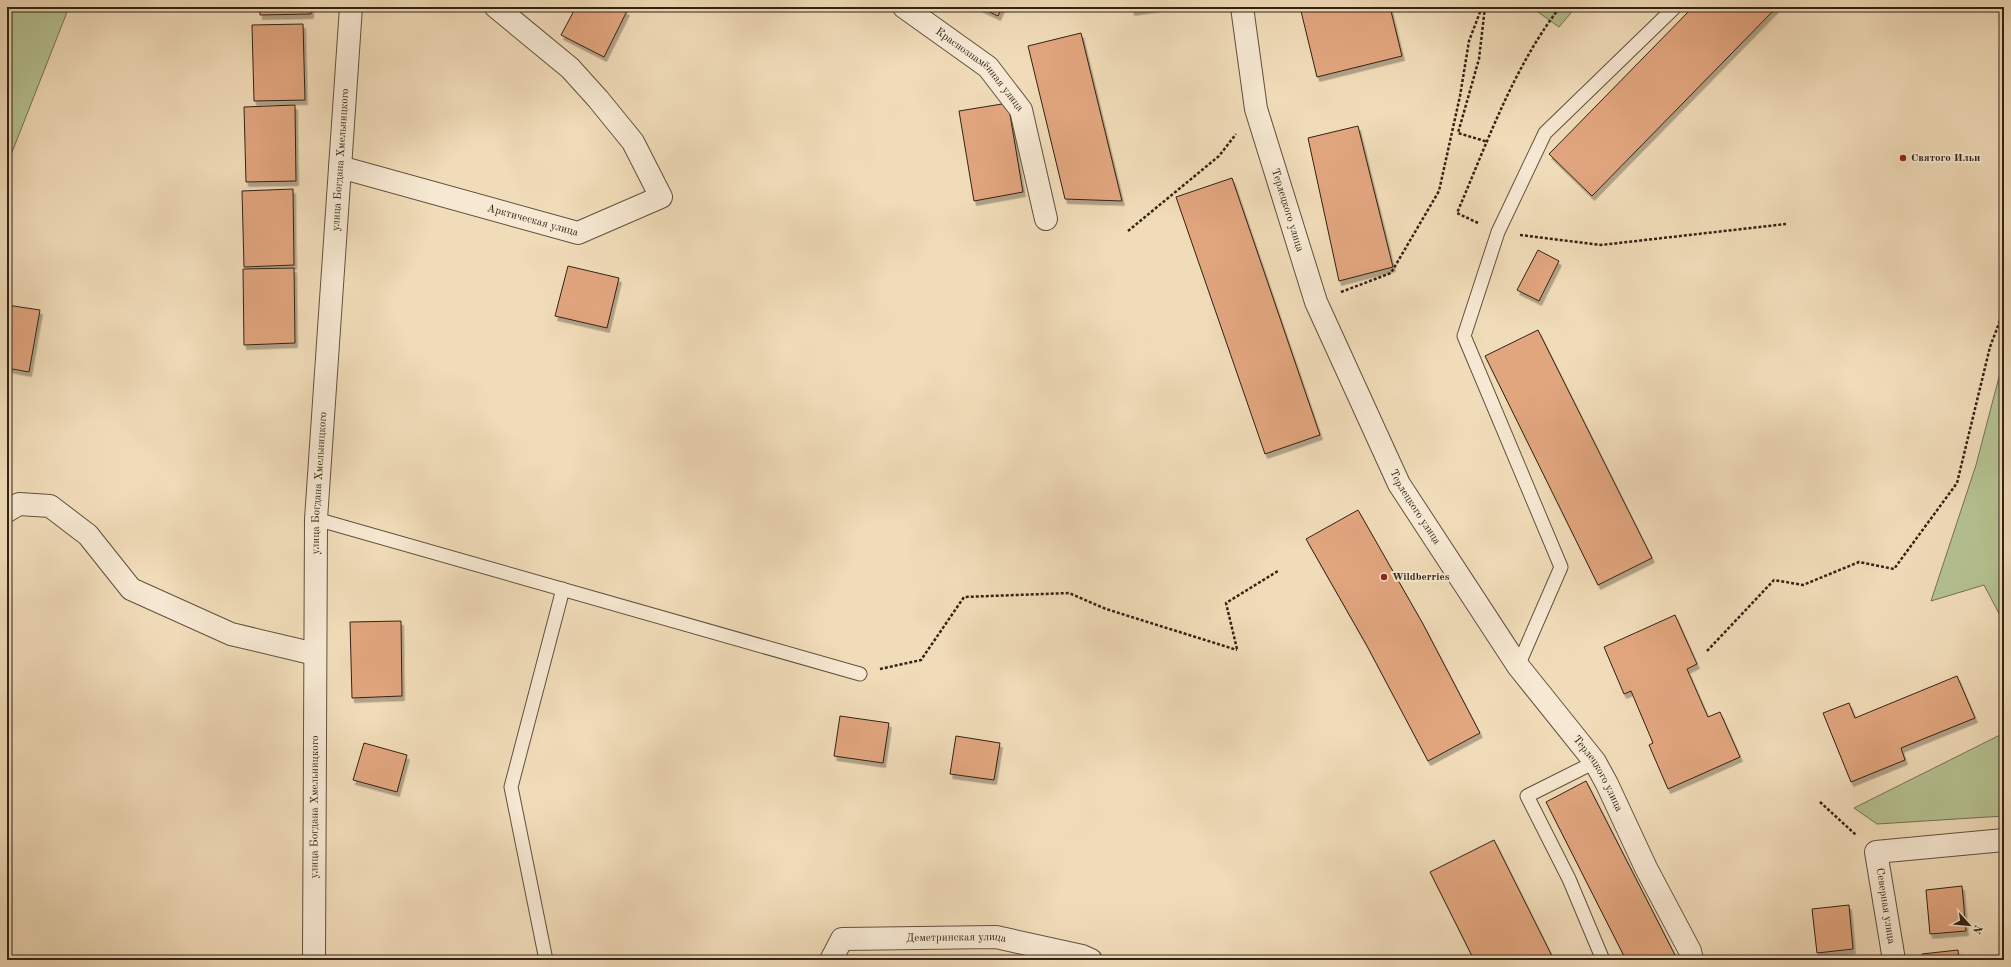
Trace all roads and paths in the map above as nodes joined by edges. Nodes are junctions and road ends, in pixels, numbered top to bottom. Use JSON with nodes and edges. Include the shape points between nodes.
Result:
{"nodes":[{"id":1,"x":351,"y":7,"type":"edge"},
{"id":2,"x":496,"y":7,"type":"edge"},
{"id":3,"x":904,"y":7,"type":"edge"},
{"id":4,"x":1242,"y":7,"type":"edge"},
{"id":5,"x":1483,"y":7,"type":"edge"},
{"id":6,"x":1560,"y":7,"type":"edge"},
{"id":7,"x":1675,"y":7,"type":"edge"},
{"id":8,"x":1996,"y":7,"type":"edge"},
{"id":9,"x":2004,"y":12,"type":"edge"},
{"id":10,"x":1488,"y":142,"type":"junction"},
{"id":11,"x":1219,"y":156,"type":"dead end"},
{"id":12,"x":340,"y":167,"type":"junction"},
{"id":13,"x":1046,"y":219,"type":"dead end"},
{"id":14,"x":1786,"y":224,"type":"dead end"},
{"id":15,"x":1128,"y":231,"type":"dead end"},
{"id":16,"x":1498,"y":232,"type":"junction"},
{"id":17,"x":1316,"y":302,"type":"junction"},
{"id":18,"x":2004,"y":310,"type":"edge"},
{"id":19,"x":7,"y":511,"type":"edge"},
{"id":20,"x":316,"y":519,"type":"junction"},
{"id":21,"x":1278,"y":571,"type":"dead end"},
{"id":22,"x":563,"y":589,"type":"junction"},
{"id":23,"x":1707,"y":651,"type":"dead end"},
{"id":24,"x":315,"y":654,"type":"junction"},
{"id":25,"x":1518,"y":666,"type":"junction"},
{"id":26,"x":860,"y":674,"type":"joint"},
{"id":27,"x":1595,"y":762,"type":"junction"},
{"id":28,"x":1820,"y":802,"type":"dead end"},
{"id":29,"x":2004,"y":840,"type":"edge"},
{"id":30,"x":1876,"y":852,"type":"junction"},
{"id":31,"x":314,"y":960,"type":"edge"},
{"id":32,"x":546,"y":960,"type":"edge"},
{"id":33,"x":831,"y":960,"type":"edge"},
{"id":34,"x":1091,"y":960,"type":"edge"},
{"id":35,"x":1603,"y":960,"type":"edge"},
{"id":36,"x":1692,"y":960,"type":"edge"},
{"id":37,"x":1894,"y":960,"type":"edge"}],
"edges":[{"from":1,"to":12,"type":"street","name":"улица Богдана Хмельницкого"},
{"from":2,"to":12,"type":"street","name":"Арктическая улица","via":[[570,68],[598,99],[633,142],[661,197],[578,233]]},
{"from":3,"to":13,"type":"street","name":"Краснознамённая улица","via":[[988,67],[1021,110]]},
{"from":4,"to":17,"type":"street","name":"Терлецкого улица","via":[[1256,109]]},
{"from":5,"to":10,"type":"path","via":[[1479,59],[1458,133]]},
{"from":5,"to":17,"type":"path","via":[[1468,41],[1460,96],[1439,191],[1391,273]]},
{"from":6,"to":10,"type":"path","via":[[1512,86]]},
{"from":7,"to":16,"type":"lane","via":[[1545,133]]},
{"from":8,"to":9,"type":"path"},
{"from":10,"to":16,"type":"path","via":[[1457,213]]},
{"from":11,"to":15,"type":"path"},
{"from":12,"to":20,"type":"street","name":"улица Богдана Хмельницкого"},
{"from":14,"to":16,"type":"path","via":[[1600,245]]},
{"from":16,"to":25,"type":"lane","via":[[1464,336],[1560,567]]},
{"from":17,"to":25,"type":"street","name":"Терлецкого улица","via":[[1399,484]]},
{"from":18,"to":23,"type":"path","via":[[1990,347],[1957,483],[1894,570],[1859,562],[1803,585],[1774,580]]},
{"from":19,"to":24,"type":"street","via":[[20,504],[50,506],[88,536],[131,589],[231,634]]},
{"from":20,"to":22,"type":"lane"},
{"from":20,"to":24,"type":"street","name":"улица Богдана Хмельницкого"},
{"from":21,"to":26,"type":"path","via":[[1226,603],[1237,650],[1106,609],[1069,593],[964,597],[921,660]]},
{"from":22,"to":26,"type":"lane"},
{"from":22,"to":32,"type":"lane","via":[[512,787]]},
{"from":24,"to":31,"type":"street","name":"улица Богдана Хмельницкого"},
{"from":25,"to":27,"type":"street","name":"Терлецкого улица"},
{"from":27,"to":35,"type":"lane","via":[[1527,796],[1569,879]]},
{"from":27,"to":36,"type":"street","name":"Терлецкого улица","via":[[1646,868],[1690,951]]},
{"from":28,"to":30,"type":"path"},
{"from":29,"to":30,"type":"street"},
{"from":30,"to":37,"type":"street","name":"Северная улица"},
{"from":33,"to":34,"type":"street","name":"Деметринская улица","via":[[842,939],[996,937]]}]}
